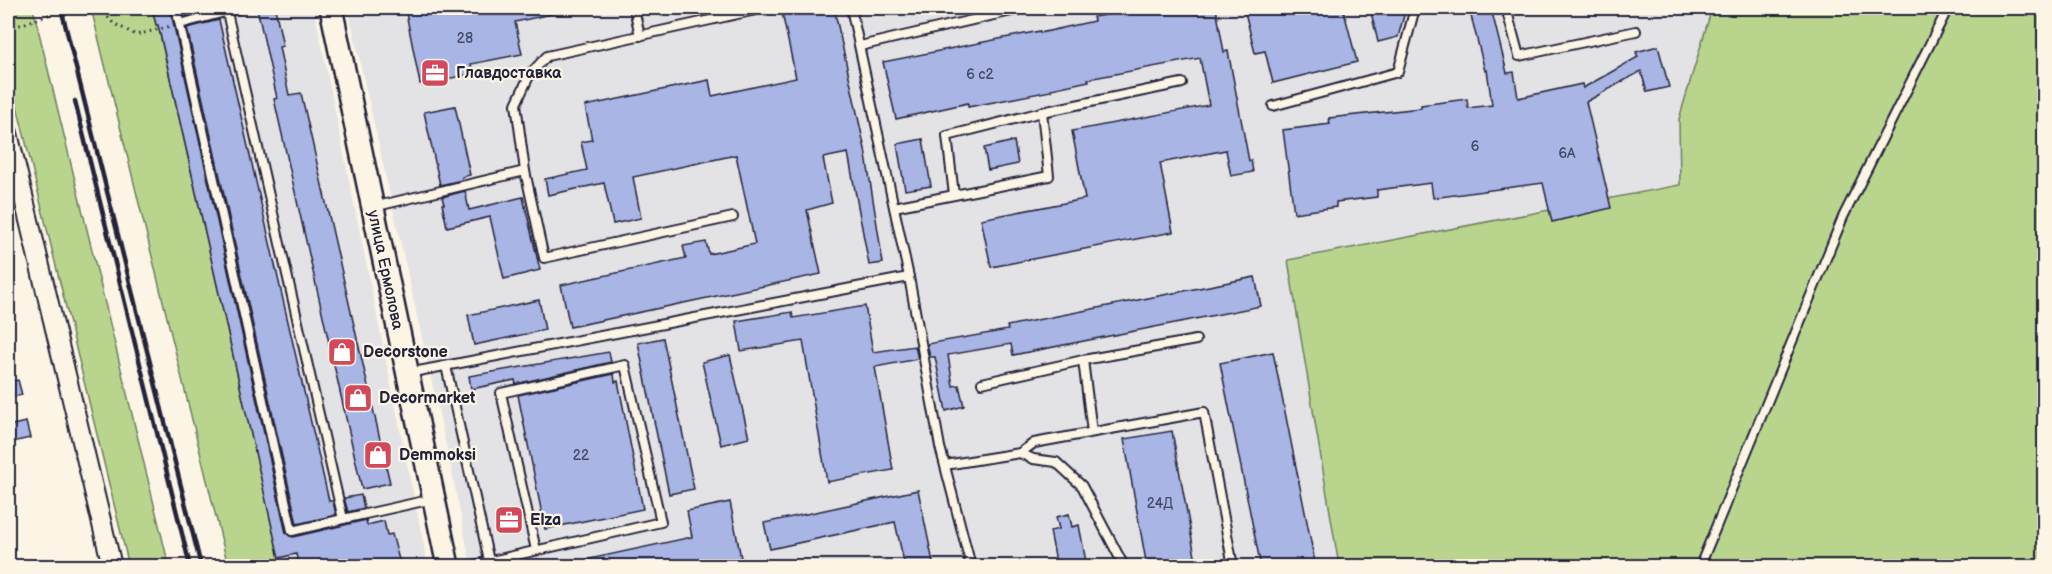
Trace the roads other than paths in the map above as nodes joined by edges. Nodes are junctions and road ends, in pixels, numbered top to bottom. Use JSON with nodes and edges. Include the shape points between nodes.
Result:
{"nodes":[{"id":1,"x":176,"y":8,"type":"edge"},
{"id":2,"x":240,"y":8,"type":"edge"},
{"id":3,"x":331,"y":8,"type":"edge"},
{"id":4,"x":634,"y":8,"type":"edge"},
{"id":5,"x":765,"y":8,"type":"edge"},
{"id":6,"x":851,"y":8,"type":"edge"},
{"id":7,"x":1022,"y":8,"type":"edge"},
{"id":8,"x":1415,"y":8,"type":"edge"},
{"id":9,"x":1506,"y":8,"type":"edge"},
{"id":10,"x":1948,"y":8,"type":"edge"},
{"id":11,"x":226,"y":9,"type":"edge"},
{"id":12,"x":180,"y":24,"type":"junction"},
{"id":13,"x":1636,"y":31,"type":"dead end"},
{"id":14,"x":640,"y":36,"type":"junction"},
{"id":15,"x":860,"y":46,"type":"junction"},
{"id":16,"x":1182,"y":83,"type":"dead end"},
{"id":17,"x":1273,"y":106,"type":"dead end"},
{"id":18,"x":1042,"y":112,"type":"junction"},
{"id":19,"x":8,"y":133,"type":"edge"},
{"id":20,"x":525,"y":171,"type":"junction"},
{"id":21,"x":954,"y":195,"type":"junction"},
{"id":22,"x":372,"y":207,"type":"junction"},
{"id":23,"x":894,"y":207,"type":"junction"},
{"id":24,"x":733,"y":217,"type":"dead end"},
{"id":25,"x":909,"y":278,"type":"junction"},
{"id":26,"x":1196,"y":340,"type":"dead end"},
{"id":27,"x":1083,"y":360,"type":"junction"},
{"id":28,"x":446,"y":366,"type":"junction"},
{"id":29,"x":406,"y":374,"type":"junction"},
{"id":30,"x":982,"y":383,"type":"dead end"},
{"id":31,"x":1092,"y":432,"type":"junction"},
{"id":32,"x":1020,"y":453,"type":"junction"},
{"id":33,"x":945,"y":465,"type":"junction"},
{"id":34,"x":434,"y":499,"type":"junction"},
{"id":35,"x":343,"y":519,"type":"junction"},
{"id":36,"x":536,"y":550,"type":"junction"},
{"id":37,"x":489,"y":561,"type":"junction"},
{"id":38,"x":112,"y":567,"type":"edge"},
{"id":39,"x":448,"y":567,"type":"edge"},
{"id":40,"x":469,"y":567,"type":"edge"},
{"id":41,"x":971,"y":567,"type":"edge"},
{"id":42,"x":1124,"y":567,"type":"edge"},
{"id":43,"x":1233,"y":567,"type":"edge"},
{"id":44,"x":1700,"y":567,"type":"edge"}],
"edges":[{"from":1,"to":12,"type":"lane"},
{"from":2,"to":11,"type":"lane"},
{"from":3,"to":22,"type":"main road","name":"улица Ермолова"},
{"from":4,"to":14,"type":"lane"},
{"from":5,"to":14,"type":"lane"},
{"from":6,"to":15,"type":"lane"},
{"from":7,"to":15,"type":"lane"},
{"from":8,"to":17,"type":"lane","via":[[1398,72]]},
{"from":9,"to":13,"type":"lane","via":[[1519,56]]},
{"from":10,"to":44,"type":"lane","via":[[1843,217]]},
{"from":11,"to":12,"type":"lane"},
{"from":11,"to":35,"type":"lane"},
{"from":12,"to":35,"type":"lane","via":[[292,531]]},
{"from":14,"to":20,"type":"lane","via":[[547,56],[530,74],[516,104]]},
{"from":15,"to":23,"type":"lane"},
{"from":16,"to":18,"type":"lane"},
{"from":18,"to":21,"type":"lane","via":[[947,136]]},
{"from":18,"to":21,"type":"lane","via":[[1049,176]]},
{"from":19,"to":38,"type":"street"},
{"from":20,"to":22,"type":"lane"},
{"from":20,"to":24,"type":"lane","via":[[544,258]]},
{"from":21,"to":23,"type":"lane"},
{"from":22,"to":29,"type":"main road","name":"улица Ермолова"},
{"from":23,"to":25,"type":"lane"},
{"from":25,"to":28,"type":"lane"},
{"from":25,"to":33,"type":"lane"},
{"from":26,"to":27,"type":"lane"},
{"from":27,"to":30,"type":"lane"},
{"from":27,"to":31,"type":"lane"},
{"from":28,"to":29,"type":"lane"},
{"from":28,"to":37,"type":"lane"},
{"from":29,"to":34,"type":"main road","name":"улица Ермолова"},
{"from":31,"to":32,"type":"lane","via":[[1034,442]]},
{"from":31,"to":43,"type":"lane","via":[[1204,412]]},
{"from":32,"to":33,"type":"lane"},
{"from":32,"to":42,"type":"lane","via":[[1056,462],[1082,486]]},
{"from":33,"to":41,"type":"lane"},
{"from":34,"to":35,"type":"lane"},
{"from":34,"to":39,"type":"main road","name":"улица Ермолова"},
{"from":36,"to":36,"type":"lane","via":[[661,522],[625,364],[501,393]]},
{"from":36,"to":37,"type":"lane"},
{"from":37,"to":40,"type":"lane"}]}
